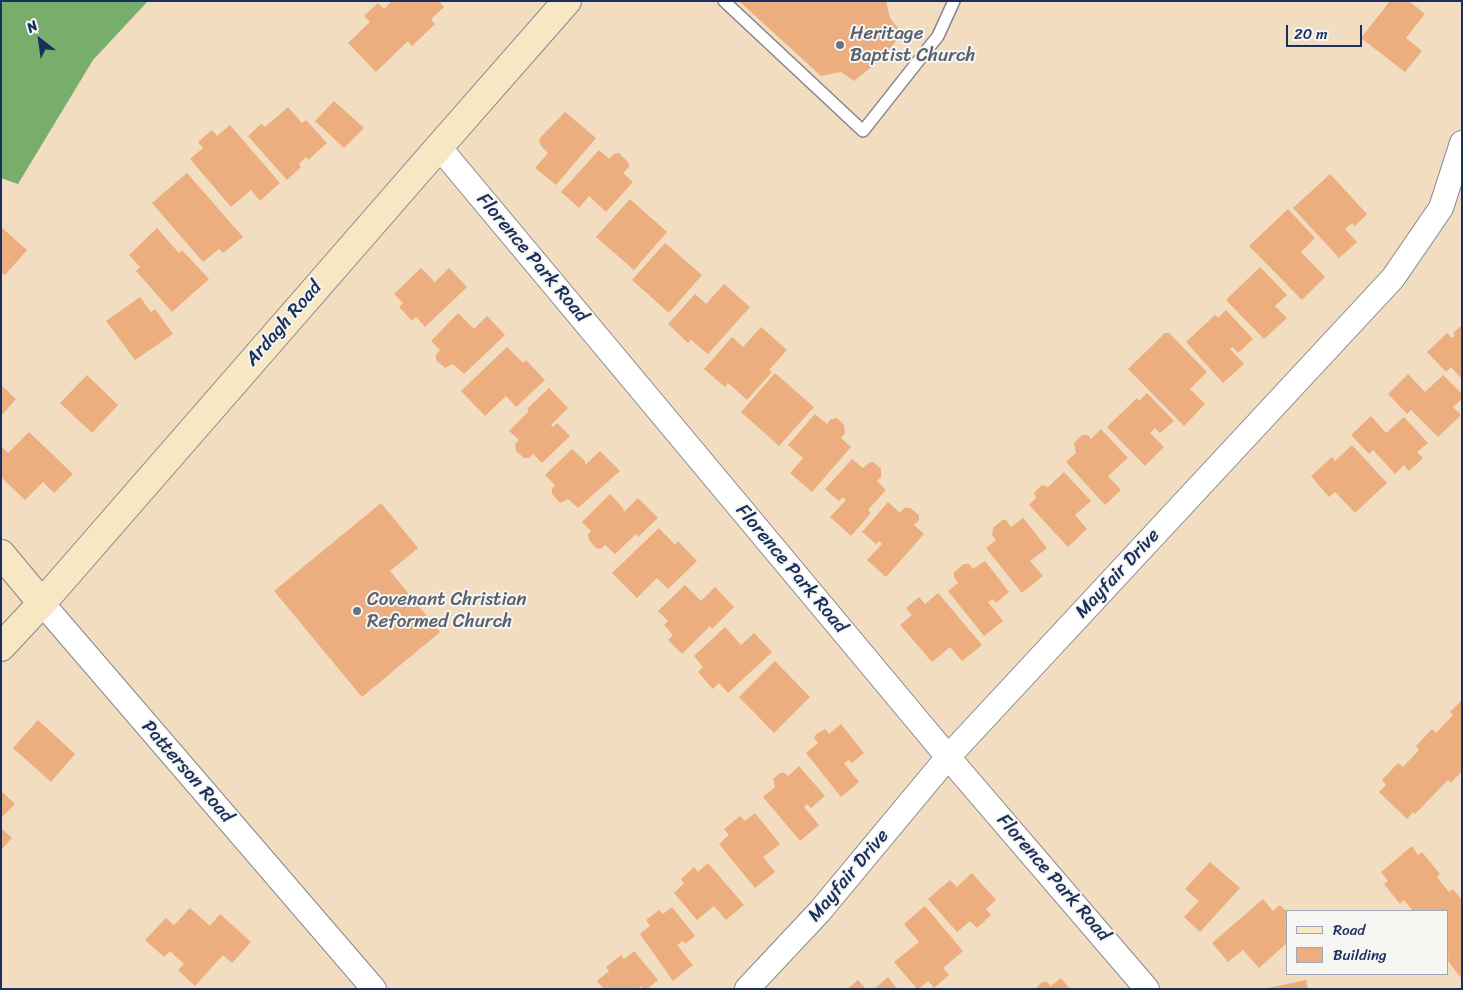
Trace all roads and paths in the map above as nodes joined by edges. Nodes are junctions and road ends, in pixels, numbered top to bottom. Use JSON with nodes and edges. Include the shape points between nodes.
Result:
{"nodes":[{"id":1,"x":568,"y":1,"type":"edge"},
{"id":2,"x":724,"y":1,"type":"edge"},
{"id":3,"x":954,"y":1,"type":"edge"},
{"id":4,"x":1462,"y":143,"type":"edge"},
{"id":5,"x":438,"y":147,"type":"junction"},
{"id":6,"x":1,"y":554,"type":"edge"},
{"id":7,"x":42,"y":602,"type":"junction"},
{"id":8,"x":1,"y":647,"type":"edge"},
{"id":9,"x":948,"y":757,"type":"junction"},
{"id":10,"x":374,"y":989,"type":"edge"},
{"id":11,"x":747,"y":989,"type":"edge"},
{"id":12,"x":1147,"y":989,"type":"edge"}],
"edges":[{"from":1,"to":5,"type":"street","name":"Ardagh Road"},
{"from":2,"to":3,"type":"lane","via":[[864,131],[938,36]]},
{"from":4,"to":9,"type":"street","name":"Mayfair Drive","via":[[1441,208],[1393,278]]},
{"from":5,"to":7,"type":"street","name":"Ardagh Road"},
{"from":5,"to":9,"type":"street","name":"Florence Park Road"},
{"from":6,"to":7,"type":"street","name":"Patterson Road"},
{"from":7,"to":8,"type":"street","name":"Ardagh Road"},
{"from":7,"to":10,"type":"street","name":"Patterson Road"},
{"from":9,"to":11,"type":"street","name":"Mayfair Drive","via":[[820,911]]},
{"from":9,"to":12,"type":"street","name":"Florence Park Road"}]}
